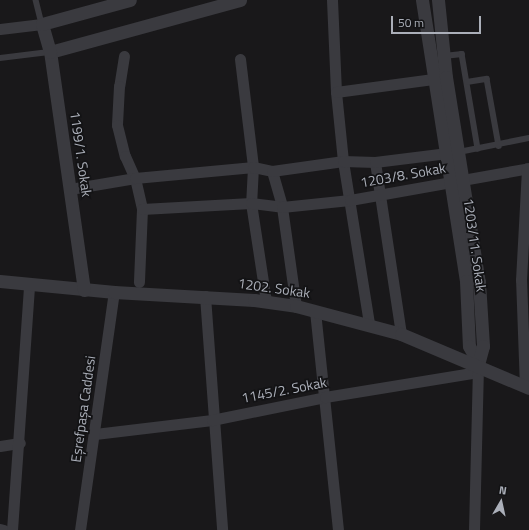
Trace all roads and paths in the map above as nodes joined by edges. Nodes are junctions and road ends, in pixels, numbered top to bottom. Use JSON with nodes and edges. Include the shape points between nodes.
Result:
{"nodes":[{"id":1,"x":36,"y":0,"type":"edge"},
{"id":2,"x":130,"y":0,"type":"edge"},
{"id":3,"x":240,"y":0,"type":"edge"},
{"id":4,"x":332,"y":0,"type":"edge"},
{"id":5,"x":422,"y":0,"type":"edge"},
{"id":6,"x":438,"y":0,"type":"edge"},
{"id":7,"x":42,"y":24,"type":"junction"},
{"id":8,"x":0,"y":29,"type":"edge"},
{"id":9,"x":50,"y":52,"type":"junction"},
{"id":10,"x":124,"y":56,"type":"dead end"},
{"id":11,"x":444,"y":56,"type":"junction"},
{"id":12,"x":0,"y":58,"type":"edge"},
{"id":13,"x":240,"y":59,"type":"dead end"},
{"id":14,"x":433,"y":79,"type":"junction"},
{"id":15,"x":467,"y":82,"type":"junction"},
{"id":16,"x":336,"y":92,"type":"junction"},
{"id":17,"x":529,"y":138,"type":"edge"},
{"id":18,"x":499,"y":146,"type":"junction"},
{"id":19,"x":478,"y":149,"type":"junction"},
{"id":20,"x":451,"y":153,"type":"junction"},
{"id":21,"x":343,"y":161,"type":"junction"},
{"id":22,"x":375,"y":162,"type":"junction"},
{"id":23,"x":253,"y":167,"type":"junction"},
{"id":24,"x":528,"y":168,"type":"edge"},
{"id":25,"x":272,"y":170,"type":"junction"},
{"id":26,"x":135,"y":178,"type":"junction"},
{"id":27,"x":456,"y":181,"type":"junction"},
{"id":28,"x":70,"y":189,"type":"junction"},
{"id":29,"x":379,"y":196,"type":"junction"},
{"id":30,"x":350,"y":200,"type":"junction"},
{"id":31,"x":251,"y":203,"type":"junction"},
{"id":32,"x":282,"y":207,"type":"junction"},
{"id":33,"x":142,"y":209,"type":"junction"},
{"id":34,"x":0,"y":281,"type":"edge"},
{"id":35,"x":139,"y":282,"type":"dead end"},
{"id":36,"x":29,"y":284,"type":"junction"},
{"id":37,"x":84,"y":290,"type":"junction"},
{"id":38,"x":114,"y":292,"type":"junction"},
{"id":39,"x":204,"y":296,"type":"junction"},
{"id":40,"x":266,"y":301,"type":"junction"},
{"id":41,"x":296,"y":306,"type":"junction"},
{"id":42,"x":315,"y":311,"type":"junction"},
{"id":43,"x":368,"y":324,"type":"junction"},
{"id":44,"x":401,"y":334,"type":"junction"},
{"id":45,"x":527,"y":361,"type":"edge"},
{"id":46,"x":478,"y":366,"type":"junction"},
{"id":47,"x":527,"y":388,"type":"edge"},
{"id":48,"x":325,"y":397,"type":"junction"},
{"id":49,"x":212,"y":420,"type":"junction"},
{"id":50,"x":95,"y":434,"type":"junction"},
{"id":51,"x":20,"y":443,"type":"junction"},
{"id":52,"x":0,"y":446,"type":"edge"},
{"id":53,"x":0,"y":529,"type":"edge"},
{"id":54,"x":4,"y":530,"type":"edge"},
{"id":55,"x":12,"y":530,"type":"edge"},
{"id":56,"x":80,"y":530,"type":"edge"},
{"id":57,"x":222,"y":530,"type":"edge"},
{"id":58,"x":338,"y":530,"type":"edge"},
{"id":59,"x":474,"y":530,"type":"edge"}],
"edges":[{"from":1,"to":7,"type":"lane"},
{"from":2,"to":7,"type":"street"},
{"from":3,"to":9,"type":"street"},
{"from":4,"to":16,"type":"street"},
{"from":5,"to":14,"type":"street"},
{"from":6,"to":11,"type":"street"},
{"from":7,"to":8,"type":"street"},
{"from":7,"to":9,"type":"street","name":"1199/1. Sokak"},
{"from":9,"to":12,"type":"lane"},
{"from":9,"to":28,"type":"street","name":"1199/1. Sokak"},
{"from":10,"to":26,"type":"street","via":[[117,125],[125,156]]},
{"from":11,"to":15,"type":"lane","via":[[462,54]]},
{"from":11,"to":20,"type":"street"},
{"from":13,"to":23,"type":"street"},
{"from":14,"to":16,"type":"street"},
{"from":14,"to":20,"type":"street"},
{"from":15,"to":18,"type":"lane","via":[[487,79]]},
{"from":15,"to":19,"type":"lane"},
{"from":16,"to":21,"type":"street"},
{"from":17,"to":18,"type":"lane"},
{"from":18,"to":19,"type":"lane"},
{"from":19,"to":20,"type":"lane"},
{"from":20,"to":22,"type":"street"},
{"from":20,"to":27,"type":"street","name":"1203/11. Sokak"},
{"from":21,"to":22,"type":"street"},
{"from":21,"to":25,"type":"street"},
{"from":21,"to":30,"type":"street"},
{"from":22,"to":29,"type":"street"},
{"from":23,"to":25,"type":"street"},
{"from":23,"to":26,"type":"street"},
{"from":23,"to":31,"type":"street"},
{"from":24,"to":27,"type":"street","name":"1203/8. Sokak"},
{"from":24,"to":45,"type":"street","via":[[521,280]]},
{"from":25,"to":32,"type":"street"},
{"from":26,"to":28,"type":"street"},
{"from":26,"to":33,"type":"street"},
{"from":27,"to":29,"type":"street","name":"1203/8. Sokak"},
{"from":27,"to":46,"type":"street","name":"1203/11. Sokak","via":[[479,282],[483,346]]},
{"from":28,"to":37,"type":"street","name":"1199/1. Sokak"},
{"from":29,"to":30,"type":"street","name":"1203/8. Sokak"},
{"from":29,"to":44,"type":"street"},
{"from":30,"to":32,"type":"street","name":"1203/8. Sokak"},
{"from":30,"to":43,"type":"street"},
{"from":31,"to":32,"type":"street","name":"1203/8. Sokak"},
{"from":31,"to":33,"type":"street","name":"1203/8. Sokak"},
{"from":31,"to":40,"type":"street"},
{"from":32,"to":41,"type":"street"},
{"from":33,"to":35,"type":"street"},
{"from":34,"to":36,"type":"street","name":"1202. Sokak"},
{"from":36,"to":37,"type":"street","name":"1202. Sokak"},
{"from":36,"to":51,"type":"street"},
{"from":37,"to":38,"type":"street","name":"1202. Sokak"},
{"from":38,"to":39,"type":"street","name":"1202. Sokak"},
{"from":38,"to":50,"type":"street","name":"Eşrefpaşa Caddesi"},
{"from":39,"to":40,"type":"street","name":"1202. Sokak"},
{"from":39,"to":49,"type":"street"},
{"from":40,"to":41,"type":"street","name":"1202. Sokak"},
{"from":41,"to":42,"type":"street","name":"1202. Sokak"},
{"from":42,"to":43,"type":"street","name":"1202. Sokak"},
{"from":42,"to":48,"type":"street"},
{"from":43,"to":44,"type":"street","name":"1202. Sokak"},
{"from":44,"to":46,"type":"street","name":"1202. Sokak"},
{"from":45,"to":47,"type":"street"},
{"from":46,"to":47,"type":"street","name":"1202. Sokak"},
{"from":46,"to":48,"type":"street","name":"1145/2. Sokak"},
{"from":46,"to":59,"type":"street"},
{"from":48,"to":49,"type":"street","name":"1145/2. Sokak"},
{"from":48,"to":58,"type":"street"},
{"from":49,"to":50,"type":"street","name":"1145/2. Sokak"},
{"from":49,"to":57,"type":"street"},
{"from":50,"to":56,"type":"street","name":"Eşrefpaşa Caddesi"},
{"from":51,"to":52,"type":"street"},
{"from":51,"to":55,"type":"street"},
{"from":53,"to":54,"type":"street"}]}
